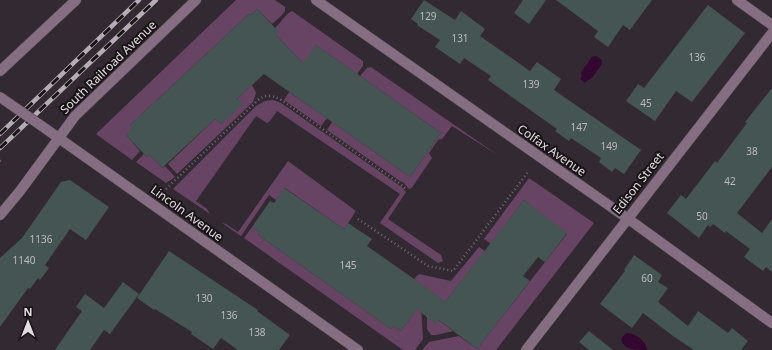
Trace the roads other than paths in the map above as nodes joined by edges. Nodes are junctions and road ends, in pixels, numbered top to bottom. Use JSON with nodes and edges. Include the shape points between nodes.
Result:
{"nodes":[{"id":1,"x":76,"y":0,"type":"edge"},
{"id":2,"x":196,"y":0,"type":"edge"},
{"id":3,"x":316,"y":0,"type":"edge"},
{"id":4,"x":737,"y":0,"type":"edge"},
{"id":5,"x":772,"y":25,"type":"edge"},
{"id":6,"x":772,"y":33,"type":"edge"},
{"id":7,"x":0,"y":71,"type":"edge"},
{"id":8,"x":0,"y":97,"type":"edge"},
{"id":9,"x":58,"y":137,"type":"junction"},
{"id":10,"x":0,"y":214,"type":"edge"},
{"id":11,"x":627,"y":218,"type":"junction"},
{"id":12,"x":772,"y":324,"type":"edge"},
{"id":13,"x":358,"y":350,"type":"edge"},
{"id":14,"x":526,"y":350,"type":"edge"}],
"edges":[{"from":1,"to":7,"type":"street"},
{"from":2,"to":9,"type":"street","name":"South Railroad Avenue","via":[[75,116]]},
{"from":3,"to":11,"type":"street","name":"Colfax Avenue"},
{"from":4,"to":5,"type":"street"},
{"from":6,"to":11,"type":"street","name":"Edison Street"},
{"from":8,"to":9,"type":"street","name":"Lincoln Avenue","bridge":true},
{"from":9,"to":10,"type":"street","name":"South Railroad Avenue","via":[[20,191]]},
{"from":9,"to":13,"type":"street","name":"Lincoln Avenue"},
{"from":11,"to":12,"type":"street","name":"Colfax Avenue"},
{"from":11,"to":14,"type":"street","name":"Edison Street"}]}
